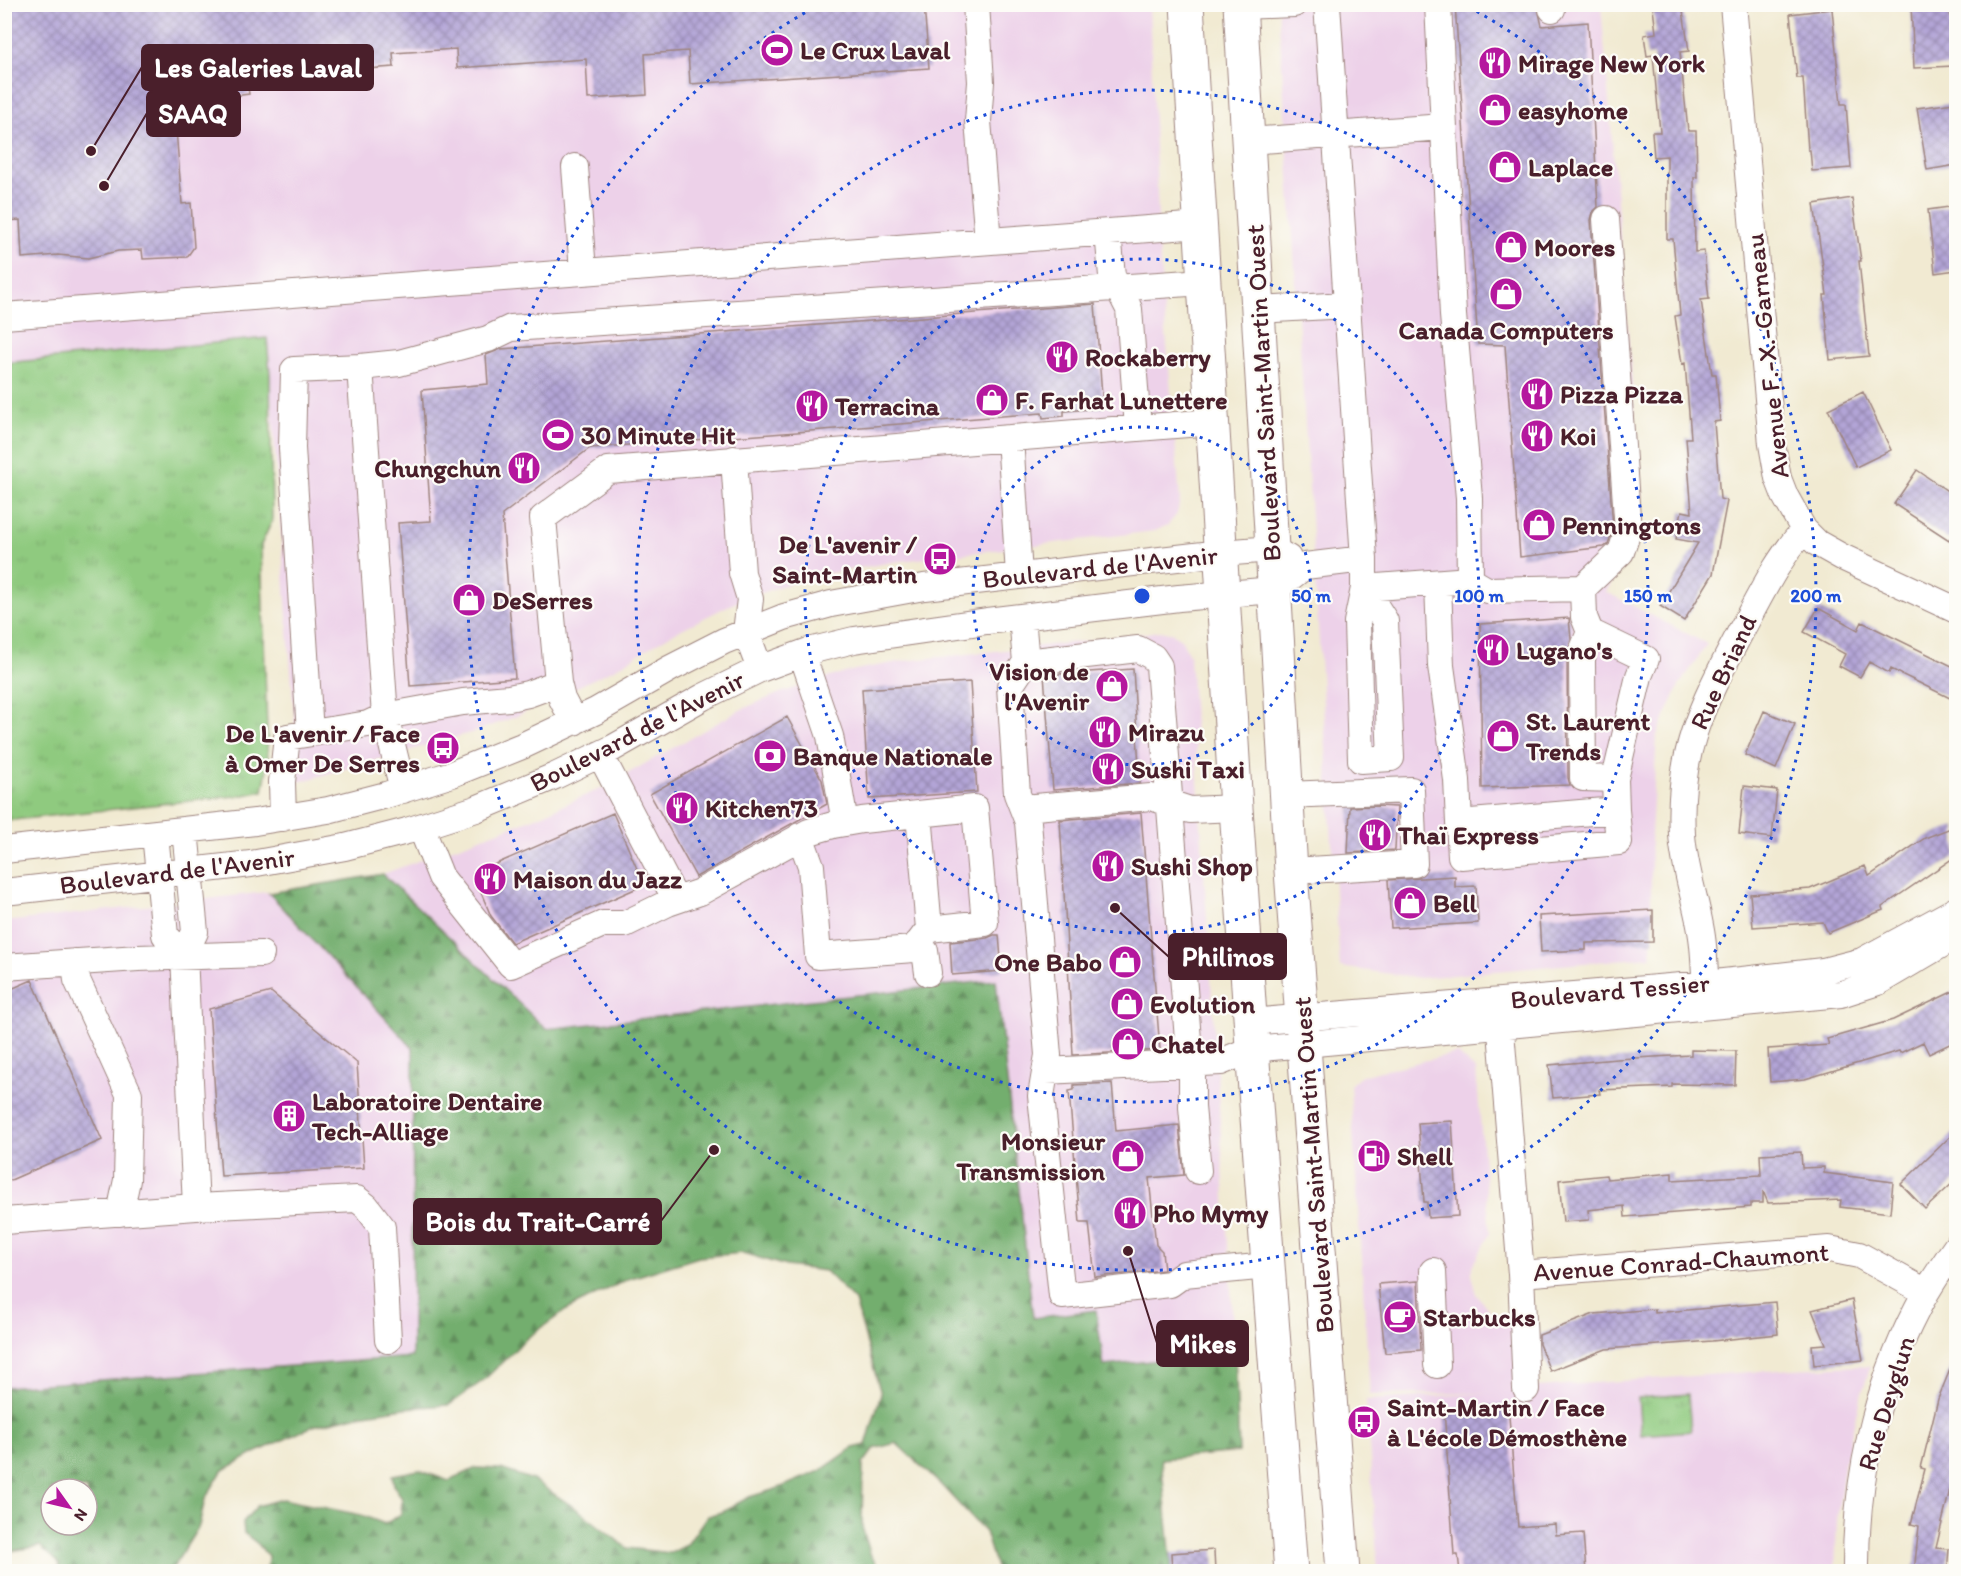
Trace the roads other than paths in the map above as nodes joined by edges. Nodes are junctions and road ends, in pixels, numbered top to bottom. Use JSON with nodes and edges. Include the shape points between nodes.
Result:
{"nodes":[{"id":1,"x":976,"y":4,"type":"edge"},
{"id":2,"x":1187,"y":4,"type":"edge"},
{"id":3,"x":1294,"y":4,"type":"edge"},
{"id":4,"x":1327,"y":4,"type":"edge"},
{"id":5,"x":1438,"y":4,"type":"edge"},
{"id":6,"x":1733,"y":4,"type":"edge"},
{"id":7,"x":1240,"y":5,"type":"edge"},
{"id":8,"x":1444,"y":127,"type":"junction"},
{"id":9,"x":1335,"y":135,"type":"junction"},
{"id":10,"x":1248,"y":141,"type":"junction"},
{"id":11,"x":575,"y":167,"type":"dead end"},
{"id":12,"x":1606,"y":219,"type":"dead end"},
{"id":13,"x":1201,"y":225,"type":"junction"},
{"id":14,"x":1108,"y":232,"type":"junction"},
{"id":15,"x":988,"y":241,"type":"junction"},
{"id":16,"x":583,"y":271,"type":"junction"},
{"id":17,"x":1204,"y":282,"type":"junction"},
{"id":18,"x":1117,"y":287,"type":"junction"},
{"id":19,"x":1346,"y":305,"type":"junction"},
{"id":20,"x":1258,"y":310,"type":"junction"},
{"id":21,"x":4,"y":316,"type":"edge"},
{"id":22,"x":360,"y":367,"type":"junction"},
{"id":23,"x":1213,"y":422,"type":"junction"},
{"id":24,"x":1138,"y":428,"type":"junction"},
{"id":25,"x":1010,"y":438,"type":"junction"},
{"id":26,"x":734,"y":459,"type":"junction"},
{"id":27,"x":1804,"y":530,"type":"junction"},
{"id":28,"x":1272,"y":549,"type":"junction"},
{"id":29,"x":1221,"y":554,"type":"junction"},
{"id":30,"x":1364,"y":559,"type":"junction"},
{"id":31,"x":1305,"y":566,"type":"junction"},
{"id":32,"x":1019,"y":575,"type":"junction"},
{"id":33,"x":1470,"y":580,"type":"junction"},
{"id":34,"x":1438,"y":582,"type":"junction"},
{"id":35,"x":1364,"y":588,"type":"junction"},
{"id":36,"x":1583,"y":588,"type":"junction"},
{"id":37,"x":1274,"y":590,"type":"junction"},
{"id":38,"x":1224,"y":594,"type":"junction"},
{"id":39,"x":1956,"y":610,"type":"edge"},
{"id":40,"x":1022,"y":617,"type":"junction"},
{"id":41,"x":746,"y":632,"type":"junction"},
{"id":42,"x":1590,"y":632,"type":"junction"},
{"id":43,"x":802,"y":654,"type":"junction"},
{"id":44,"x":1026,"y":662,"type":"junction"},
{"id":45,"x":760,"y":669,"type":"junction"},
{"id":46,"x":558,"y":683,"type":"junction"},
{"id":47,"x":385,"y":716,"type":"junction"},
{"id":48,"x":574,"y":722,"type":"junction"},
{"id":49,"x":310,"y":733,"type":"junction"},
{"id":50,"x":600,"y":754,"type":"junction"},
{"id":51,"x":1615,"y":779,"type":"junction"},
{"id":52,"x":403,"y":790,"type":"junction"},
{"id":53,"x":1286,"y":795,"type":"junction"},
{"id":54,"x":1169,"y":804,"type":"junction"},
{"id":55,"x":1023,"y":808,"type":"junction"},
{"id":56,"x":1236,"y":808,"type":"junction"},
{"id":57,"x":919,"y":814,"type":"junction"},
{"id":58,"x":283,"y":818,"type":"junction"},
{"id":59,"x":845,"y":823,"type":"junction"},
{"id":60,"x":421,"y":827,"type":"junction"},
{"id":61,"x":185,"y":830,"type":"junction"},
{"id":62,"x":155,"y":834,"type":"junction"},
{"id":63,"x":800,"y":836,"type":"junction"},
{"id":64,"x":4,"y":850,"type":"edge"},
{"id":65,"x":190,"y":871,"type":"junction"},
{"id":66,"x":1291,"y":871,"type":"junction"},
{"id":67,"x":160,"y":874,"type":"junction"},
{"id":68,"x":4,"y":892,"type":"edge"},
{"id":69,"x":676,"y":900,"type":"junction"},
{"id":70,"x":1956,"y":910,"type":"edge"},
{"id":71,"x":1956,"y":936,"type":"edge"},
{"id":72,"x":923,"y":937,"type":"junction"},
{"id":73,"x":261,"y":954,"type":"dead end"},
{"id":74,"x":184,"y":955,"type":"junction"},
{"id":75,"x":75,"y":962,"type":"junction"},
{"id":76,"x":4,"y":967,"type":"edge"},
{"id":77,"x":928,"y":973,"type":"dead end"},
{"id":78,"x":1706,"y":994,"type":"junction"},
{"id":79,"x":1499,"y":1013,"type":"junction"},
{"id":80,"x":1303,"y":1031,"type":"junction"},
{"id":81,"x":1251,"y":1036,"type":"junction"},
{"id":82,"x":1192,"y":1064,"type":"junction"},
{"id":83,"x":1046,"y":1071,"type":"junction"},
{"id":84,"x":1198,"y":1171,"type":"dead end"},
{"id":85,"x":196,"y":1207,"type":"junction"},
{"id":86,"x":120,"y":1213,"type":"junction"},
{"id":87,"x":4,"y":1221,"type":"edge"},
{"id":88,"x":1956,"y":1247,"type":"edge"},
{"id":89,"x":1268,"y":1266,"type":"junction"},
{"id":90,"x":1433,"y":1271,"type":"dead end"},
{"id":91,"x":1521,"y":1274,"type":"junction"},
{"id":92,"x":1926,"y":1292,"type":"junction"},
{"id":93,"x":388,"y":1340,"type":"dead end"},
{"id":94,"x":1437,"y":1365,"type":"dead end"},
{"id":95,"x":1526,"y":1389,"type":"dead end"},
{"id":96,"x":1291,"y":1572,"type":"edge"},
{"id":97,"x":1343,"y":1572,"type":"edge"},
{"id":98,"x":1856,"y":1572,"type":"edge"}],
"edges":[{"from":1,"to":15,"type":"street","via":[[981,82],[978,121]]},
{"from":2,"to":13,"type":"main road","name":"Boulevard Saint-Martin Ouest"},
{"from":3,"to":7,"type":"street"},
{"from":4,"to":9,"type":"street"},
{"from":5,"to":8,"type":"street"},
{"from":6,"to":27,"type":"street","name":"Avenue F.-X.-Garneau","via":[[1772,444],[1778,478]]},
{"from":7,"to":10,"type":"main road","name":"Boulevard Saint-Martin Ouest"},
{"from":8,"to":9,"type":"street"},
{"from":8,"to":33,"type":"street","via":[[1457,377],[1469,498]]},
{"from":9,"to":10,"type":"street"},
{"from":9,"to":19,"type":"street"},
{"from":10,"to":20,"type":"main road","name":"Boulevard Saint-Martin Ouest"},
{"from":11,"to":16,"type":"street"},
{"from":12,"to":36,"type":"street","via":[[1628,531],[1621,552]]},
{"from":13,"to":14,"type":"street"},
{"from":13,"to":17,"type":"main road","name":"Boulevard Saint-Martin Ouest"},
{"from":14,"to":15,"type":"street"},
{"from":14,"to":18,"type":"street","via":[[1112,276]]},
{"from":15,"to":16,"type":"street"},
{"from":16,"to":21,"type":"street"},
{"from":17,"to":18,"type":"street"},
{"from":17,"to":23,"type":"main road","name":"Boulevard Saint-Martin Ouest"},
{"from":18,"to":22,"type":"street","via":[[511,328],[488,339],[399,363]]},
{"from":18,"to":24,"type":"street","via":[[1129,309]]},
{"from":19,"to":20,"type":"street"},
{"from":19,"to":30,"type":"street"},
{"from":20,"to":28,"type":"main road","name":"Boulevard Saint-Martin Ouest"},
{"from":22,"to":47,"type":"street"},
{"from":22,"to":49,"type":"street","via":[[294,370],[292,448]]},
{"from":23,"to":24,"type":"street"},
{"from":23,"to":29,"type":"main road","name":"Boulevard Saint-Martin Ouest"},
{"from":24,"to":25,"type":"street"},
{"from":25,"to":26,"type":"street"},
{"from":25,"to":32,"type":"street"},
{"from":26,"to":41,"type":"street","via":[[742,573],[750,599]]},
{"from":26,"to":46,"type":"street","via":[[608,470],[543,518]]},
{"from":27,"to":39,"type":"street","name":"Avenue F.-X.-Garneau","via":[[1842,557]]},
{"from":27,"to":78,"type":"street","name":"Rue Briand","via":[[1782,558],[1707,694],[1689,746],[1681,800],[1682,836],[1702,937]]},
{"from":28,"to":29,"type":"street","name":"Boulevard de l'Avenir"},
{"from":28,"to":31,"type":"street"},
{"from":28,"to":37,"type":"main road","name":"Boulevard Saint-Martin Ouest"},
{"from":29,"to":32,"type":"street","name":"Boulevard de l'Avenir"},
{"from":29,"to":38,"type":"main road","name":"Boulevard Saint-Martin Ouest"},
{"from":30,"to":31,"type":"street"},
{"from":30,"to":35,"type":"street"},
{"from":31,"to":37,"type":"street"},
{"from":32,"to":41,"type":"street","name":"Boulevard de l'Avenir","via":[[848,600]]},
{"from":33,"to":34,"type":"street"},
{"from":33,"to":36,"type":"street","via":[[1487,590]]},
{"from":34,"to":35,"type":"street"},
{"from":34,"to":51,"type":"street","via":[[1441,666],[1459,823],[1616,810]]},
{"from":35,"to":35,"type":"street","via":[[1357,621],[1361,760],[1391,758],[1384,621]]},
{"from":36,"to":42,"type":"street","via":[[1585,625]]},
{"from":37,"to":38,"type":"street","name":"Boulevard de l'Avenir"},
{"from":37,"to":53,"type":"main road","name":"Boulevard Saint-Martin Ouest"},
{"from":38,"to":40,"type":"street","name":"Boulevard de l'Avenir"},
{"from":38,"to":56,"type":"main road","name":"Boulevard Saint-Martin Ouest"},
{"from":40,"to":43,"type":"street","name":"Boulevard de l'Avenir","via":[[863,638]]},
{"from":40,"to":44,"type":"street"},
{"from":41,"to":45,"type":"street"},
{"from":41,"to":48,"type":"street","name":"Boulevard de l'Avenir"},
{"from":42,"to":51,"type":"street","via":[[1582,661],[1583,778]]},
{"from":42,"to":51,"type":"street","via":[[1646,659]]},
{"from":43,"to":45,"type":"street","name":"Boulevard de l'Avenir"},
{"from":43,"to":59,"type":"street","via":[[830,736]]},
{"from":44,"to":54,"type":"street","via":[[1132,649],[1144,650],[1153,657],[1160,672]]},
{"from":44,"to":55,"type":"street","via":[[1010,686],[1017,794]]},
{"from":45,"to":50,"type":"street","name":"Boulevard de l'Avenir"},
{"from":46,"to":47,"type":"street","via":[[509,698]]},
{"from":46,"to":48,"type":"street"},
{"from":47,"to":49,"type":"street","via":[[368,724]]},
{"from":47,"to":52,"type":"street"},
{"from":48,"to":52,"type":"street","name":"Boulevard de l'Avenir","via":[[494,758]]},
{"from":49,"to":58,"type":"street","via":[[287,737]]},
{"from":50,"to":60,"type":"street","name":"Boulevard de l'Avenir","via":[[511,795]]},
{"from":50,"to":69,"type":"street"},
{"from":52,"to":58,"type":"street","name":"Boulevard de l'Avenir"},
{"from":53,"to":66,"type":"main road","name":"Boulevard Saint-Martin Ouest"},
{"from":53,"to":66,"type":"street","via":[[1411,790],[1414,864]]},
{"from":54,"to":55,"type":"street","via":[[1151,798]]},
{"from":54,"to":56,"type":"street","via":[[1190,810]]},
{"from":54,"to":82,"type":"street"},
{"from":55,"to":83,"type":"street","via":[[1028,822],[1048,1055]]},
{"from":56,"to":81,"type":"main road","name":"Boulevard Saint-Martin Ouest"},
{"from":57,"to":59,"type":"street"},
{"from":57,"to":72,"type":"street"},
{"from":57,"to":72,"type":"street","via":[[975,808],[985,923]]},
{"from":58,"to":61,"type":"street","name":"Boulevard de l'Avenir"},
{"from":59,"to":63,"type":"street"},
{"from":60,"to":65,"type":"street","name":"Boulevard de l'Avenir","via":[[324,851]]},
{"from":60,"to":69,"type":"street","via":[[441,877],[511,965],[603,924],[625,924]]},
{"from":61,"to":62,"type":"street","name":"Boulevard de l'Avenir"},
{"from":61,"to":65,"type":"street"},
{"from":62,"to":64,"type":"street","name":"Boulevard de l'Avenir"},
{"from":62,"to":67,"type":"street"},
{"from":63,"to":69,"type":"street","via":[[700,892]]},
{"from":63,"to":72,"type":"street","via":[[811,866],[818,956],[914,949]]},
{"from":65,"to":67,"type":"street","name":"Boulevard de l'Avenir"},
{"from":65,"to":74,"type":"street","via":[[195,932]]},
{"from":66,"to":80,"type":"main road","name":"Boulevard Saint-Martin Ouest"},
{"from":67,"to":68,"type":"street","name":"Boulevard de l'Avenir"},
{"from":67,"to":74,"type":"street","via":[[165,935]]},
{"from":70,"to":78,"type":"street","name":"Boulevard Tessier","via":[[1849,966]]},
{"from":71,"to":78,"type":"street","name":"Boulevard Tessier","via":[[1883,979],[1854,991],[1829,996]]},
{"from":72,"to":77,"type":"street"},
{"from":73,"to":74,"type":"street"},
{"from":74,"to":75,"type":"street"},
{"from":74,"to":85,"type":"street"},
{"from":75,"to":76,"type":"street"},
{"from":75,"to":86,"type":"street","via":[[76,980],[129,1094],[127,1180]]},
{"from":78,"to":79,"type":"street","name":"Boulevard Tessier"},
{"from":79,"to":80,"type":"street","name":"Boulevard Tessier"},
{"from":79,"to":91,"type":"street","name":"Avenue Conrad-Chaumont"},
{"from":80,"to":81,"type":"street","name":"Boulevard Tessier"},
{"from":80,"to":97,"type":"main road","name":"Boulevard Saint-Martin Ouest"},
{"from":81,"to":82,"type":"street","name":"Boulevard Tessier","via":[[1221,1062]]},
{"from":81,"to":89,"type":"main road","name":"Boulevard Saint-Martin Ouest"},
{"from":82,"to":83,"type":"street","name":"Boulevard Tessier"},
{"from":82,"to":84,"type":"street"},
{"from":83,"to":89,"type":"street","via":[[1041,1096],[1062,1296],[1170,1284],[1184,1274]]},
{"from":85,"to":86,"type":"street"},
{"from":85,"to":93,"type":"street","via":[[361,1201],[382,1230]]},
{"from":86,"to":87,"type":"street"},
{"from":88,"to":92,"type":"street","name":"Rue Deyglun"},
{"from":89,"to":96,"type":"main road","name":"Boulevard Saint-Martin Ouest"},
{"from":90,"to":94,"type":"street"},
{"from":91,"to":92,"type":"street","name":"Avenue Conrad-Chaumont","via":[[1830,1249],[1859,1255]]},
{"from":91,"to":95,"type":"street"},
{"from":92,"to":98,"type":"street","name":"Rue Deyglun","via":[[1895,1360],[1869,1441],[1857,1521]]}]}
